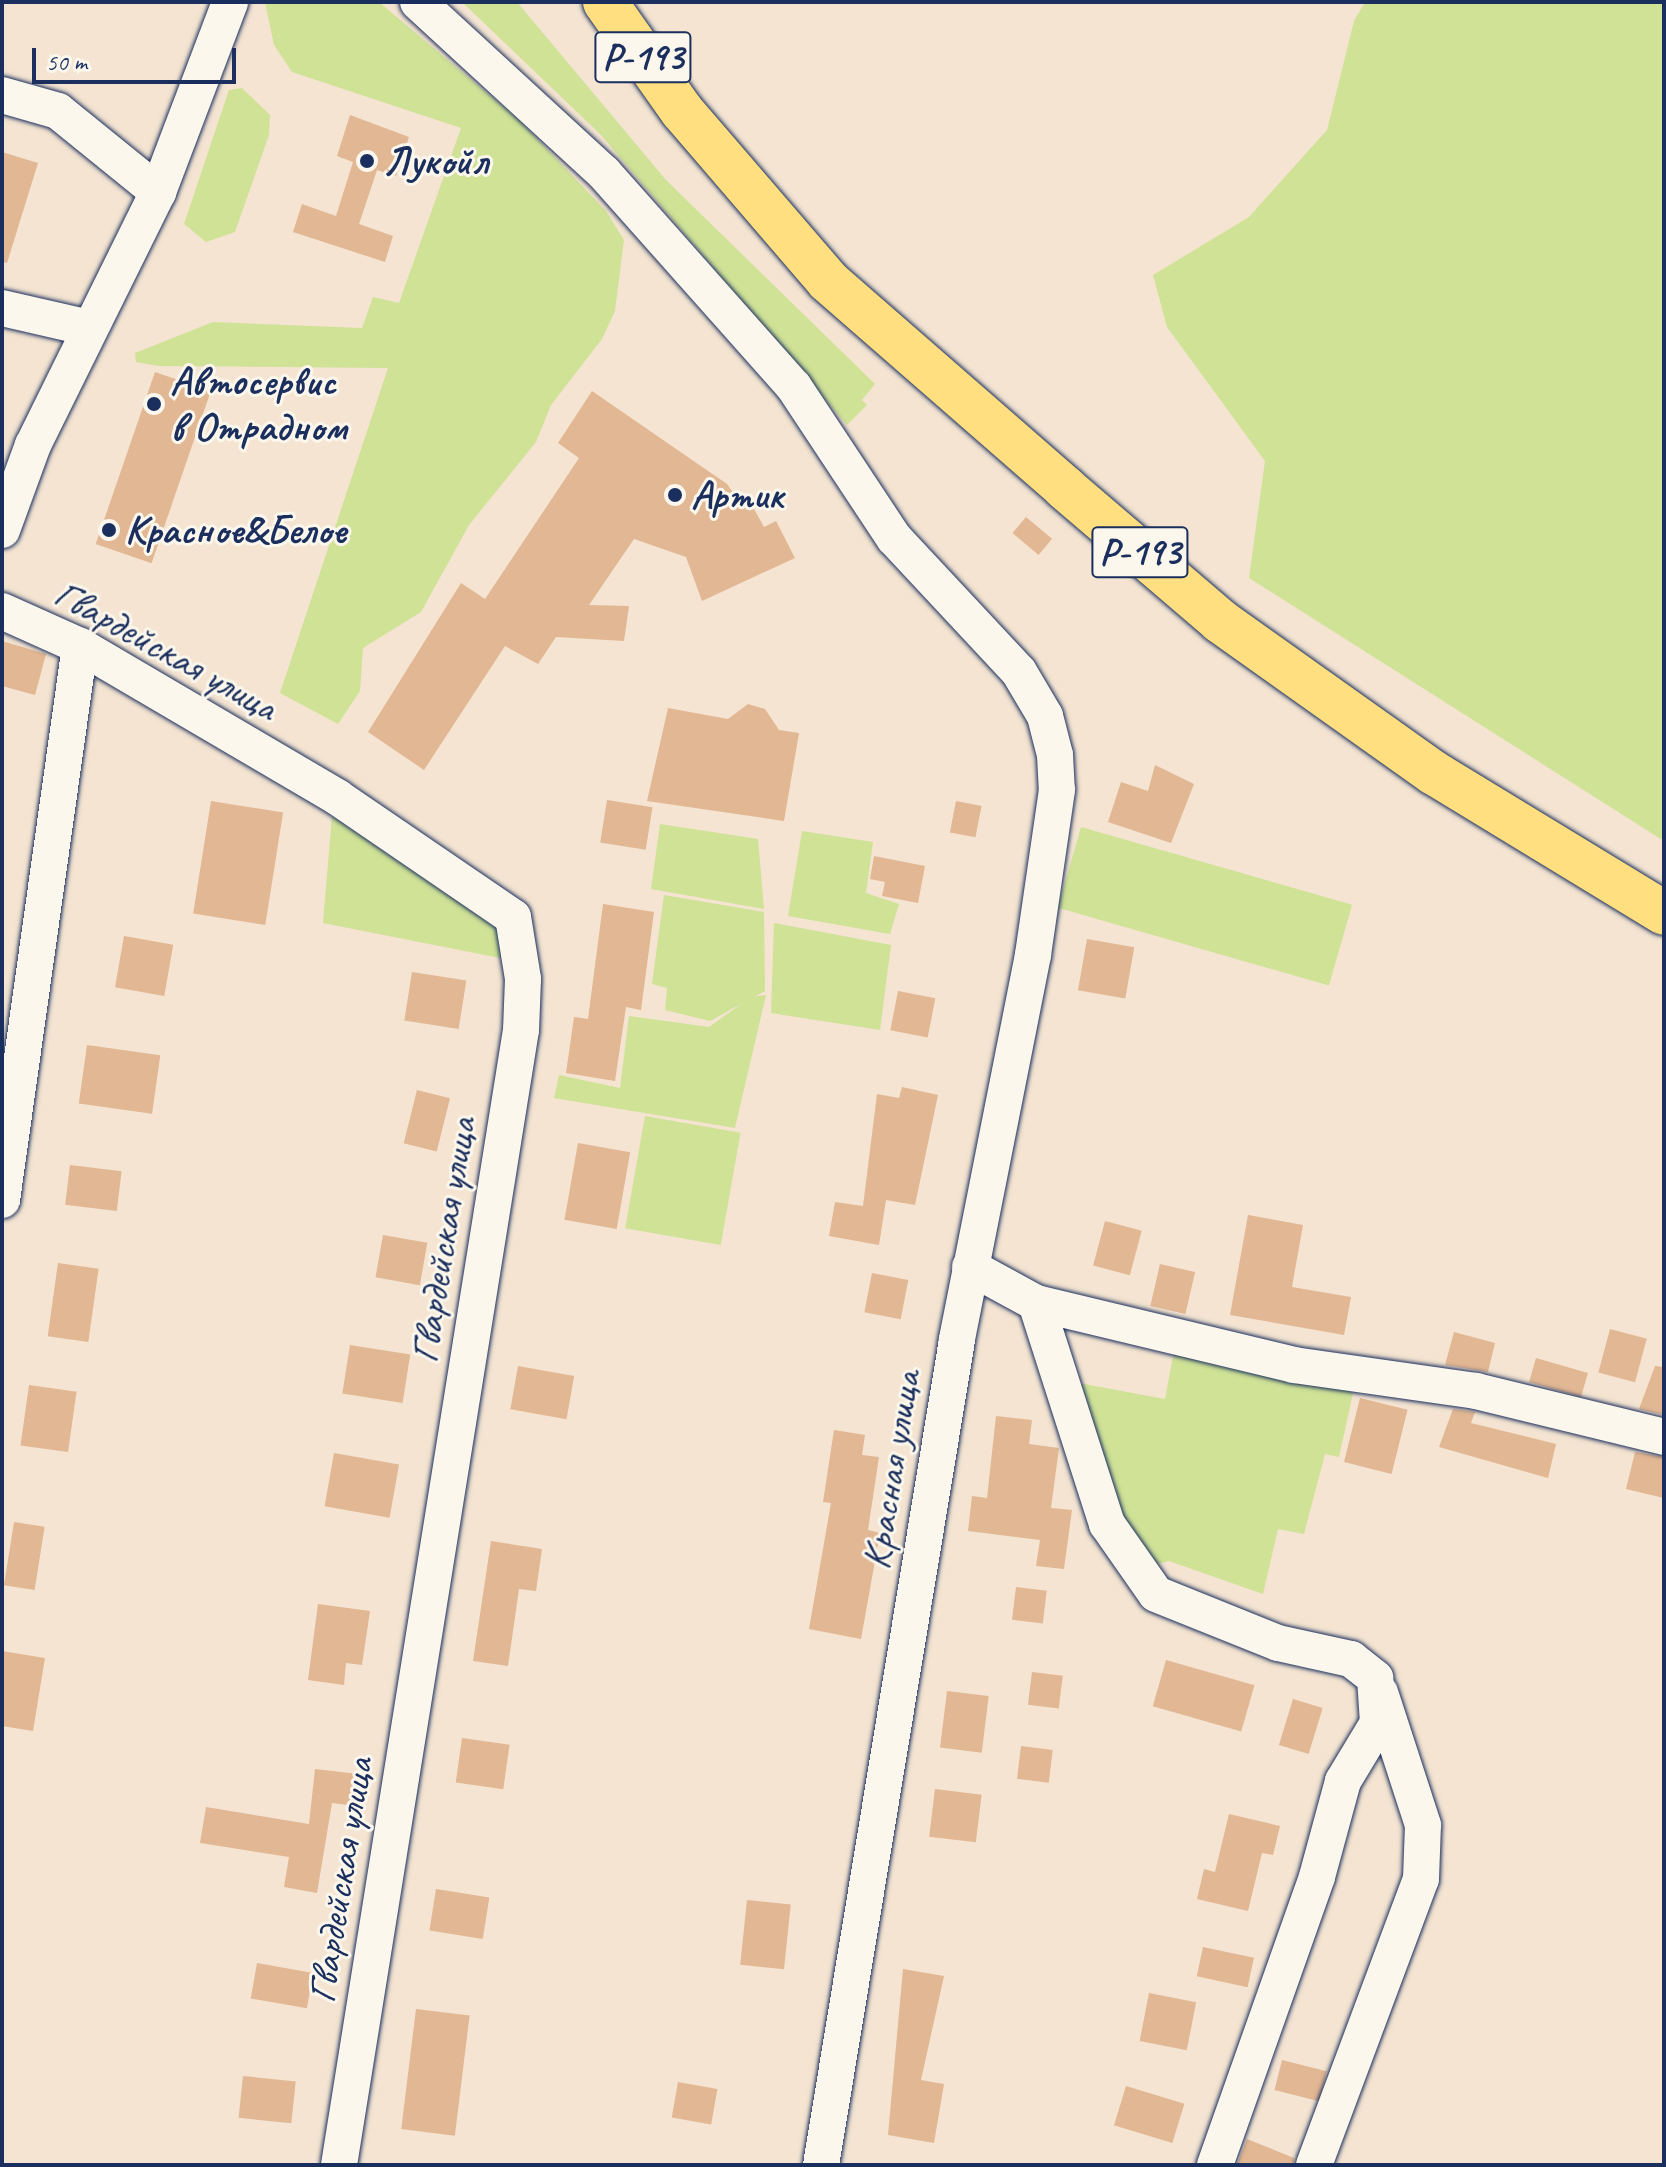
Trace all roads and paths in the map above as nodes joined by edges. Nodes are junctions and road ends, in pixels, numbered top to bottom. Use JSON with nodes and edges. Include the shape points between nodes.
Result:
{"nodes":[{"id":1,"x":230,"y":2,"type":"edge"},
{"id":2,"x":418,"y":2,"type":"edge"},
{"id":3,"x":573,"y":2,"type":"edge"},
{"id":4,"x":605,"y":2,"type":"edge"},
{"id":5,"x":2,"y":95,"type":"edge"},
{"id":6,"x":682,"y":111,"type":"junction"},
{"id":7,"x":158,"y":192,"type":"junction"},
{"id":8,"x":2,"y":308,"type":"edge"},
{"id":9,"x":89,"y":328,"type":"junction"},
{"id":10,"x":2,"y":530,"type":"edge"},
{"id":11,"x":2,"y":611,"type":"edge"},
{"id":12,"x":80,"y":646,"type":"junction"},
{"id":13,"x":1664,"y":913,"type":"edge"},
{"id":14,"x":2,"y":1200,"type":"edge"},
{"id":15,"x":970,"y":1267,"type":"junction"},
{"id":16,"x":1036,"y":1303,"type":"junction"},
{"id":17,"x":1664,"y":1437,"type":"edge"},
{"id":18,"x":1375,"y":1678,"type":"junction"},
{"id":19,"x":339,"y":2165,"type":"edge"},
{"id":20,"x":821,"y":2165,"type":"edge"},
{"id":21,"x":1215,"y":2165,"type":"edge"},
{"id":22,"x":1314,"y":2165,"type":"edge"}],
"edges":[{"from":1,"to":7,"type":"street"},
{"from":2,"to":15,"type":"street","name":"Красная улица","via":[[604,173],[794,387],[894,538],[1019,672],[1045,716],[1057,790],[1033,955]]},
{"from":3,"to":6,"type":"highway"},
{"from":4,"to":6,"type":"highway","number":"Р-193"},
{"from":5,"to":7,"type":"street","via":[[58,111]]},
{"from":6,"to":13,"type":"highway","number":"Р-193","via":[[828,281],[1220,621],[1434,773]]},
{"from":7,"to":9,"type":"street"},
{"from":8,"to":9,"type":"street"},
{"from":9,"to":10,"type":"street","via":[[33,445]]},
{"from":11,"to":12,"type":"street","name":"Гвардейская улица"},
{"from":12,"to":14,"type":"street"},
{"from":12,"to":19,"type":"street","name":"Гвардейская улица","via":[[337,797],[473,887],[513,917],[519,946],[521,1030]]},
{"from":15,"to":16,"type":"street"},
{"from":15,"to":20,"type":"street","name":"Красная улица"},
{"from":16,"to":17,"type":"street","via":[[1294,1365],[1476,1391]]},
{"from":16,"to":18,"type":"street","via":[[1107,1524],[1156,1594],[1278,1643],[1351,1659]]},
{"from":18,"to":21,"type":"street","via":[[1378,1723],[1343,1781],[1317,1877]]},
{"from":18,"to":22,"type":"street","via":[[1423,1825],[1421,1879]]}]}
